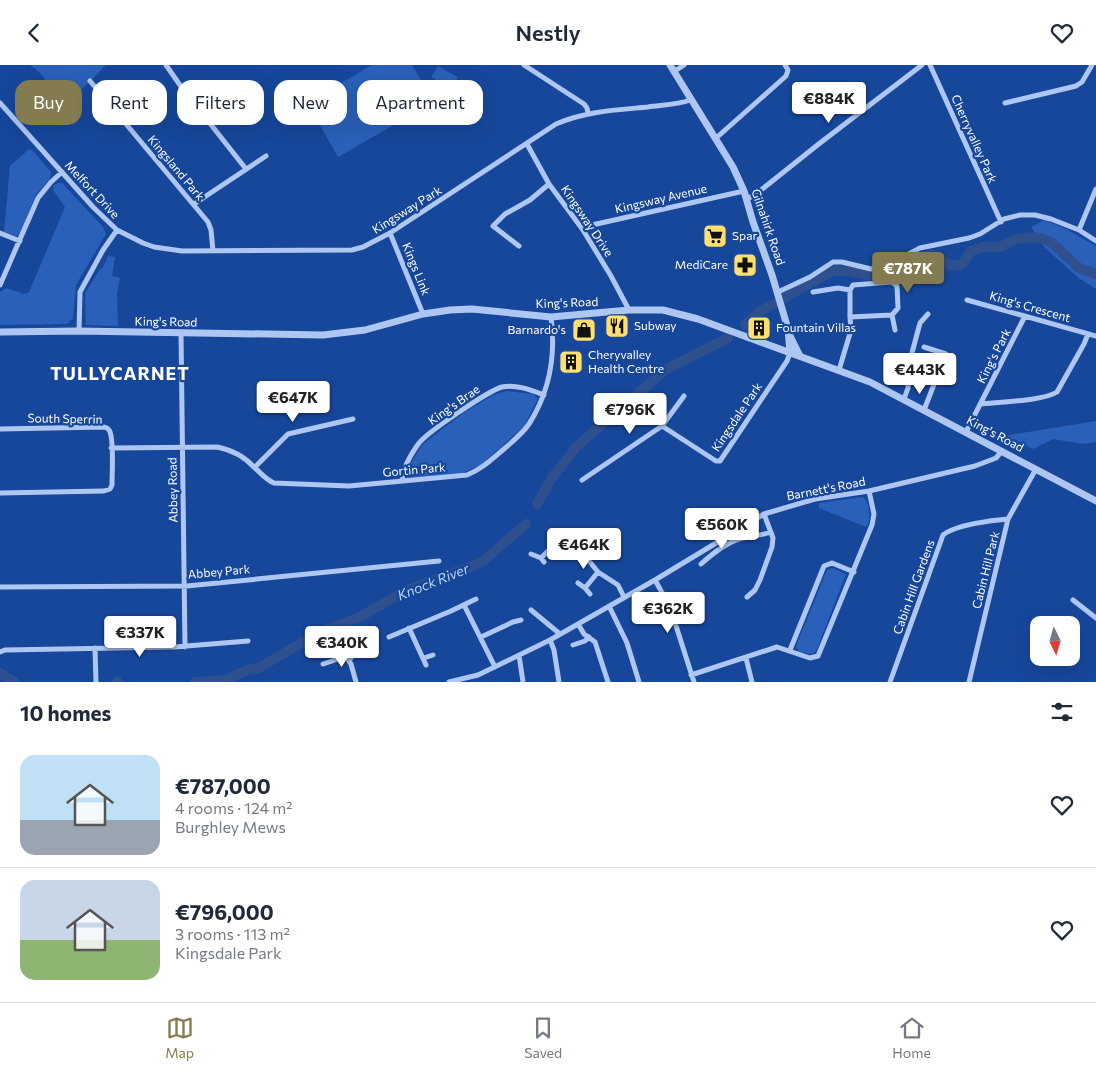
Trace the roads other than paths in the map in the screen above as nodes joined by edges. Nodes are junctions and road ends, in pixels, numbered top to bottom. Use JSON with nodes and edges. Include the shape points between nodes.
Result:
{"nodes":[{"id":1,"x":166,"y":65,"type":"edge"},
{"id":2,"x":524,"y":65,"type":"edge"},
{"id":3,"x":684,"y":65,"type":"edge"},
{"id":4,"x":785,"y":65,"type":"edge"},
{"id":5,"x":922,"y":65,"type":"edge"},
{"id":6,"x":930,"y":65,"type":"edge"},
{"id":7,"x":1092,"y":65,"type":"edge"},
{"id":8,"x":672,"y":68,"type":"edge"},
{"id":9,"x":90,"y":81,"type":"dead end"},
{"id":10,"x":690,"y":99,"type":"junction"},
{"id":11,"x":0,"y":103,"type":"edge"},
{"id":12,"x":1005,"y":103,"type":"dead end"},
{"id":13,"x":588,"y":113,"type":"junction"},
{"id":14,"x":715,"y":139,"type":"junction"},
{"id":15,"x":527,"y":144,"type":"junction"},
{"id":16,"x":266,"y":156,"type":"dead end"},
{"id":17,"x":246,"y":169,"type":"junction"},
{"id":18,"x":62,"y":173,"type":"junction"},
{"id":19,"x":549,"y":183,"type":"junction"},
{"id":20,"x":1096,"y":189,"type":"edge"},
{"id":21,"x":744,"y":191,"type":"junction"},
{"id":22,"x":747,"y":199,"type":"junction"},
{"id":23,"x":194,"y":204,"type":"junction"},
{"id":24,"x":1001,"y":222,"type":"junction"},
{"id":25,"x":116,"y":230,"type":"junction"},
{"id":26,"x":583,"y":230,"type":"junction"},
{"id":27,"x":1079,"y":231,"type":"junction"},
{"id":28,"x":0,"y":233,"type":"edge"},
{"id":29,"x":390,"y":233,"type":"junction"},
{"id":30,"x":20,"y":241,"type":"junction"},
{"id":31,"x":1096,"y":241,"type":"edge"},
{"id":32,"x":519,"y":246,"type":"dead end"},
{"id":33,"x":212,"y":251,"type":"junction"},
{"id":34,"x":0,"y":285,"type":"edge"},
{"id":35,"x":850,"y":290,"type":"junction"},
{"id":36,"x":778,"y":292,"type":"junction"},
{"id":37,"x":813,"y":292,"type":"dead end"},
{"id":38,"x":967,"y":300,"type":"dead end"},
{"id":39,"x":629,"y":310,"type":"junction"},
{"id":40,"x":423,"y":313,"type":"junction"},
{"id":41,"x":928,"y":314,"type":"dead end"},
{"id":42,"x":892,"y":315,"type":"junction"},
{"id":43,"x":1025,"y":316,"type":"junction"},
{"id":44,"x":551,"y":317,"type":"junction"},
{"id":45,"x":850,"y":317,"type":"junction"},
{"id":46,"x":895,"y":330,"type":"dead end"},
{"id":47,"x":79,"y":331,"type":"junction"},
{"id":48,"x":0,"y":332,"type":"edge"},
{"id":49,"x":181,"y":333,"type":"junction"},
{"id":50,"x":1088,"y":334,"type":"junction"},
{"id":51,"x":790,"y":336,"type":"junction"},
{"id":52,"x":1096,"y":336,"type":"edge"},
{"id":53,"x":924,"y":347,"type":"dead end"},
{"id":54,"x":790,"y":353,"type":"junction"},
{"id":55,"x":800,"y":356,"type":"junction"},
{"id":56,"x":839,"y":371,"type":"junction"},
{"id":57,"x":544,"y":395,"type":"junction"},
{"id":58,"x":684,"y":396,"type":"dead end"},
{"id":59,"x":904,"y":399,"type":"junction"},
{"id":60,"x":980,"y":404,"type":"junction"},
{"id":61,"x":924,"y":410,"type":"junction"},
{"id":62,"x":353,"y":419,"type":"dead end"},
{"id":63,"x":662,"y":426,"type":"junction"},
{"id":64,"x":0,"y":429,"type":"edge"},
{"id":65,"x":966,"y":432,"type":"junction"},
{"id":66,"x":112,"y":448,"type":"junction"},
{"id":67,"x":183,"y":448,"type":"junction"},
{"id":68,"x":1002,"y":451,"type":"junction"},
{"id":69,"x":255,"y":467,"type":"junction"},
{"id":70,"x":1036,"y":469,"type":"junction"},
{"id":71,"x":582,"y":480,"type":"dead end"},
{"id":72,"x":402,"y":481,"type":"junction"},
{"id":73,"x":870,"y":491,"type":"junction"},
{"id":74,"x":0,"y":493,"type":"edge"},
{"id":75,"x":1096,"y":501,"type":"edge"},
{"id":76,"x":764,"y":513,"type":"junction"},
{"id":77,"x":1008,"y":519,"type":"junction"},
{"id":78,"x":771,"y":533,"type":"junction"},
{"id":79,"x":531,"y":554,"type":"dead end"},
{"id":80,"x":439,"y":561,"type":"dead end"},
{"id":81,"x":701,"y":564,"type":"dead end"},
{"id":82,"x":854,"y":571,"type":"junction"},
{"id":83,"x":598,"y":572,"type":"junction"},
{"id":84,"x":655,"y":579,"type":"junction"},
{"id":85,"x":578,"y":583,"type":"dead end"},
{"id":86,"x":185,"y":586,"type":"junction"},
{"id":87,"x":0,"y":587,"type":"edge"},
{"id":88,"x":585,"y":588,"type":"junction"},
{"id":89,"x":590,"y":594,"type":"dead end"},
{"id":90,"x":624,"y":597,"type":"junction"},
{"id":91,"x":747,"y":597,"type":"dead end"},
{"id":92,"x":476,"y":599,"type":"dead end"},
{"id":93,"x":1073,"y":601,"type":"dead end"},
{"id":94,"x":464,"y":605,"type":"junction"},
{"id":95,"x":609,"y":606,"type":"junction"},
{"id":96,"x":531,"y":610,"type":"dead end"},
{"id":97,"x":511,"y":615,"type":"dead end"},
{"id":98,"x":1096,"y":619,"type":"edge"},
{"id":99,"x":521,"y":620,"type":"dead end"},
{"id":100,"x":513,"y":622,"type":"junction"},
{"id":101,"x":578,"y":624,"type":"junction"},
{"id":102,"x":409,"y":628,"type":"junction"},
{"id":103,"x":560,"y":634,"type":"junction"},
{"id":104,"x":389,"y":637,"type":"dead end"},
{"id":105,"x":481,"y":637,"type":"junction"},
{"id":106,"x":589,"y":637,"type":"junction"},
{"id":107,"x":550,"y":640,"type":"junction"},
{"id":108,"x":248,"y":641,"type":"dead end"},
{"id":109,"x":573,"y":645,"type":"dead end"},
{"id":110,"x":185,"y":647,"type":"junction"},
{"id":111,"x":95,"y":648,"type":"junction"},
{"id":112,"x":359,"y":650,"type":"dead end"},
{"id":113,"x":790,"y":651,"type":"junction"},
{"id":114,"x":0,"y":652,"type":"edge"},
{"id":115,"x":433,"y":655,"type":"dead end"},
{"id":116,"x":519,"y":655,"type":"junction"},
{"id":117,"x":424,"y":658,"type":"junction"},
{"id":118,"x":746,"y":658,"type":"junction"},
{"id":119,"x":349,"y":660,"type":"junction"},
{"id":120,"x":323,"y":664,"type":"dead end"},
{"id":121,"x":426,"y":665,"type":"dead end"},
{"id":122,"x":495,"y":667,"type":"junction"},
{"id":123,"x":691,"y":675,"type":"junction"},
{"id":124,"x":96,"y":682,"type":"edge"},
{"id":125,"x":356,"y":682,"type":"edge"},
{"id":126,"x":449,"y":682,"type":"edge"},
{"id":127,"x":524,"y":682,"type":"edge"},
{"id":128,"x":559,"y":682,"type":"edge"},
{"id":129,"x":608,"y":682,"type":"edge"},
{"id":130,"x":639,"y":682,"type":"edge"},
{"id":131,"x":694,"y":682,"type":"edge"},
{"id":132,"x":752,"y":682,"type":"edge"},
{"id":133,"x":890,"y":682,"type":"edge"},
{"id":134,"x":969,"y":682,"type":"edge"}],
"edges":[{"from":1,"to":17,"type":"street"},
{"from":2,"to":13,"type":"street","via":[[584,103]]},
{"from":3,"to":8,"type":"street"},
{"from":4,"to":14,"type":"street","via":[[788,70],[786,77]]},
{"from":5,"to":22,"type":"street"},
{"from":6,"to":24,"type":"street","name":"Cherryvalley Park"},
{"from":7,"to":12,"type":"street","via":[[1076,86]]},
{"from":8,"to":10,"type":"street","name":"Gilnahirk Road"},
{"from":9,"to":23,"type":"street","name":"Kingsland Park"},
{"from":10,"to":13,"type":"street","name":"Kingsway Park","via":[[666,105]]},
{"from":10,"to":14,"type":"street","name":"Gilnahirk Road"},
{"from":11,"to":18,"type":"street","name":"Melfort Drive"},
{"from":13,"to":15,"type":"street","name":"Kingsway Park","via":[[556,125]]},
{"from":14,"to":21,"type":"street","name":"Gilnahirk Road"},
{"from":15,"to":19,"type":"street","name":"Kingsway Drive"},
{"from":15,"to":29,"type":"street","name":"Kingsway Park"},
{"from":16,"to":17,"type":"street"},
{"from":17,"to":23,"type":"street"},
{"from":18,"to":25,"type":"street","name":"Melfort Drive"},
{"from":18,"to":30,"type":"street","via":[[38,198]]},
{"from":19,"to":26,"type":"street","name":"Kingsway Drive"},
{"from":19,"to":32,"type":"street","via":[[493,226]]},
{"from":20,"to":27,"type":"street"},
{"from":21,"to":22,"type":"street","name":"Gilnahirk Road"},
{"from":21,"to":26,"type":"street","name":"Kingsway Avenue","via":[[592,225]]},
{"from":22,"to":36,"type":"street","name":"Gilnahirk Road","via":[[752,222]]},
{"from":23,"to":33,"type":"street","name":"Kingsland Park","via":[[208,222]]},
{"from":24,"to":27,"type":"street","via":[[1020,215],[1035,215]]},
{"from":24,"to":36,"type":"street","via":[[969,238],[920,248],[886,266],[871,269],[833,262]]},
{"from":25,"to":33,"type":"street","name":"Kingsway Park","via":[[154,247]]},
{"from":25,"to":47,"type":"street","name":"Melfort Drive","via":[[80,293]]},
{"from":26,"to":39,"type":"street","name":"Kingsway Drive"},
{"from":27,"to":31,"type":"street"},
{"from":28,"to":30,"type":"street"},
{"from":29,"to":33,"type":"street","name":"Kingsway Park","via":[[352,250]]},
{"from":29,"to":40,"type":"street","name":"Kings Link"},
{"from":30,"to":34,"type":"street"},
{"from":35,"to":37,"type":"street","via":[[838,288]]},
{"from":35,"to":42,"type":"street","via":[[853,285],[895,283],[898,308]]},
{"from":35,"to":45,"type":"street"},
{"from":36,"to":51,"type":"street","name":"Gilnahirk Road"},
{"from":38,"to":43,"type":"street","name":"King's Crescent"},
{"from":39,"to":44,"type":"street","name":"King's Road"},
{"from":39,"to":54,"type":"street","name":"King's Road","via":[[676,312]]},
{"from":40,"to":44,"type":"street","name":"King's Road","via":[[472,309]]},
{"from":40,"to":49,"type":"street","name":"King's Road","via":[[365,330],[331,335]]},
{"from":41,"to":59,"type":"street","via":[[920,323]]},
{"from":42,"to":45,"type":"street"},
{"from":42,"to":46,"type":"street"},
{"from":43,"to":50,"type":"street","name":"King's Crescent"},
{"from":43,"to":60,"type":"street","name":"King's Park"},
{"from":44,"to":57,"type":"street","name":"Gortin Park","via":[[553,357]]},
{"from":45,"to":56,"type":"street","via":[[851,330]]},
{"from":47,"to":48,"type":"street","name":"King's Road"},
{"from":47,"to":49,"type":"street","name":"King's Road"},
{"from":49,"to":67,"type":"street","name":"Abbey Road"},
{"from":50,"to":52,"type":"street","name":"King's Crescent"},
{"from":50,"to":60,"type":"street","via":[[1057,392]]},
{"from":51,"to":54,"type":"street","name":"Gilnahirk Road"},
{"from":51,"to":55,"type":"street"},
{"from":53,"to":61,"type":"street","via":[[946,354]]},
{"from":54,"to":55,"type":"street","name":"King's Road"},
{"from":54,"to":63,"type":"street","name":"Kingsdale Park","via":[[720,461]]},
{"from":55,"to":56,"type":"street","name":"King's Road"},
{"from":56,"to":59,"type":"street","name":"King's Road"},
{"from":57,"to":72,"type":"street","name":"Gortin Park","via":[[528,425],[479,470],[467,475]]},
{"from":57,"to":72,"type":"street","name":"King's Brae","via":[[518,387],[504,387],[487,393],[420,442],[402,473]]},
{"from":58,"to":63,"type":"street"},
{"from":59,"to":61,"type":"street","name":"King's Road"},
{"from":60,"to":65,"type":"street","name":"King's Park"},
{"from":61,"to":65,"type":"street","name":"King's Road"},
{"from":62,"to":69,"type":"street","via":[[288,434]]},
{"from":63,"to":71,"type":"street"},
{"from":64,"to":66,"type":"street","name":"South Sperrin","via":[[104,427],[110,432]]},
{"from":65,"to":68,"type":"street","name":"King's Road"},
{"from":66,"to":67,"type":"street","name":"Gortin Park"},
{"from":66,"to":74,"type":"street","name":"South Sperrin","via":[[110,489]]},
{"from":67,"to":69,"type":"street","name":"Gortin Park","via":[[227,449],[241,455]]},
{"from":67,"to":86,"type":"street","name":"Abbey Road"},
{"from":68,"to":70,"type":"street","name":"King's Road"},
{"from":68,"to":73,"type":"street","name":"Barnett's Road","via":[[985,463]]},
{"from":69,"to":72,"type":"street","name":"Gortin Park","via":[[266,480],[274,483],[349,486]]},
{"from":70,"to":75,"type":"street","name":"King's Road"},
{"from":70,"to":77,"type":"street","name":"Cabin Hill Park"},
{"from":73,"to":76,"type":"street","name":"Barnett's Road","via":[[815,499]]},
{"from":73,"to":82,"type":"street","via":[[874,514],[872,525]]},
{"from":76,"to":78,"type":"street"},
{"from":76,"to":84,"type":"street","name":"Barnett's Road"},
{"from":77,"to":133,"type":"street","name":"Cabin Hill Gardens","via":[[957,528],[943,535]]},
{"from":77,"to":134,"type":"street","name":"Cabin Hill Park"},
{"from":78,"to":81,"type":"street","via":[[738,539]]},
{"from":78,"to":91,"type":"street","via":[[772,547],[760,580]]},
{"from":79,"to":83,"type":"street","via":[[542,560],[548,551],[577,546]]},
{"from":80,"to":86,"type":"street","name":"Abbey Park"},
{"from":82,"to":113,"type":"street","via":[[818,656],[810,658]]},
{"from":82,"to":113,"type":"street","via":[[832,563],[824,566]]},
{"from":83,"to":88,"type":"street"},
{"from":83,"to":90,"type":"street","via":[[618,585]]},
{"from":84,"to":90,"type":"street","name":"Barnett's Road"},
{"from":84,"to":123,"type":"street","via":[[670,607]]},
{"from":85,"to":88,"type":"street"},
{"from":86,"to":87,"type":"street","name":"Abbey Park"},
{"from":86,"to":110,"type":"street","name":"Abbey Road"},
{"from":88,"to":89,"type":"street"},
{"from":90,"to":95,"type":"street","name":"Barnett's Road"},
{"from":92,"to":94,"type":"street"},
{"from":93,"to":98,"type":"street"},
{"from":94,"to":102,"type":"street"},
{"from":94,"to":105,"type":"street"},
{"from":95,"to":101,"type":"street","name":"Barnett's Road"},
{"from":95,"to":130,"type":"street","via":[[627,643]]},
{"from":96,"to":103,"type":"street"},
{"from":97,"to":100,"type":"street"},
{"from":99,"to":100,"type":"street"},
{"from":100,"to":105,"type":"street"},
{"from":101,"to":103,"type":"street","name":"Barnett's Road"},
{"from":101,"to":106,"type":"street"},
{"from":102,"to":104,"type":"street"},
{"from":102,"to":117,"type":"street"},
{"from":103,"to":107,"type":"street","name":"Barnett's Road"},
{"from":105,"to":122,"type":"street"},
{"from":106,"to":109,"type":"street"},
{"from":106,"to":129,"type":"street","via":[[595,642]]},
{"from":107,"to":116,"type":"street","name":"Barnett's Road"},
{"from":107,"to":128,"type":"street"},
{"from":108,"to":110,"type":"street"},
{"from":110,"to":111,"type":"street"},
{"from":111,"to":114,"type":"street"},
{"from":111,"to":124,"type":"street"},
{"from":112,"to":119,"type":"street"},
{"from":113,"to":118,"type":"street","via":[[777,647]]},
{"from":115,"to":117,"type":"street"},
{"from":116,"to":122,"type":"street","name":"Barnett's Road"},
{"from":116,"to":127,"type":"street"},
{"from":117,"to":121,"type":"street"},
{"from":118,"to":123,"type":"street"},
{"from":118,"to":132,"type":"street"},
{"from":119,"to":120,"type":"street","via":[[342,658]]},
{"from":119,"to":125,"type":"street"},
{"from":122,"to":126,"type":"street","name":"Barnett's Road"},
{"from":123,"to":131,"type":"street"}]}
